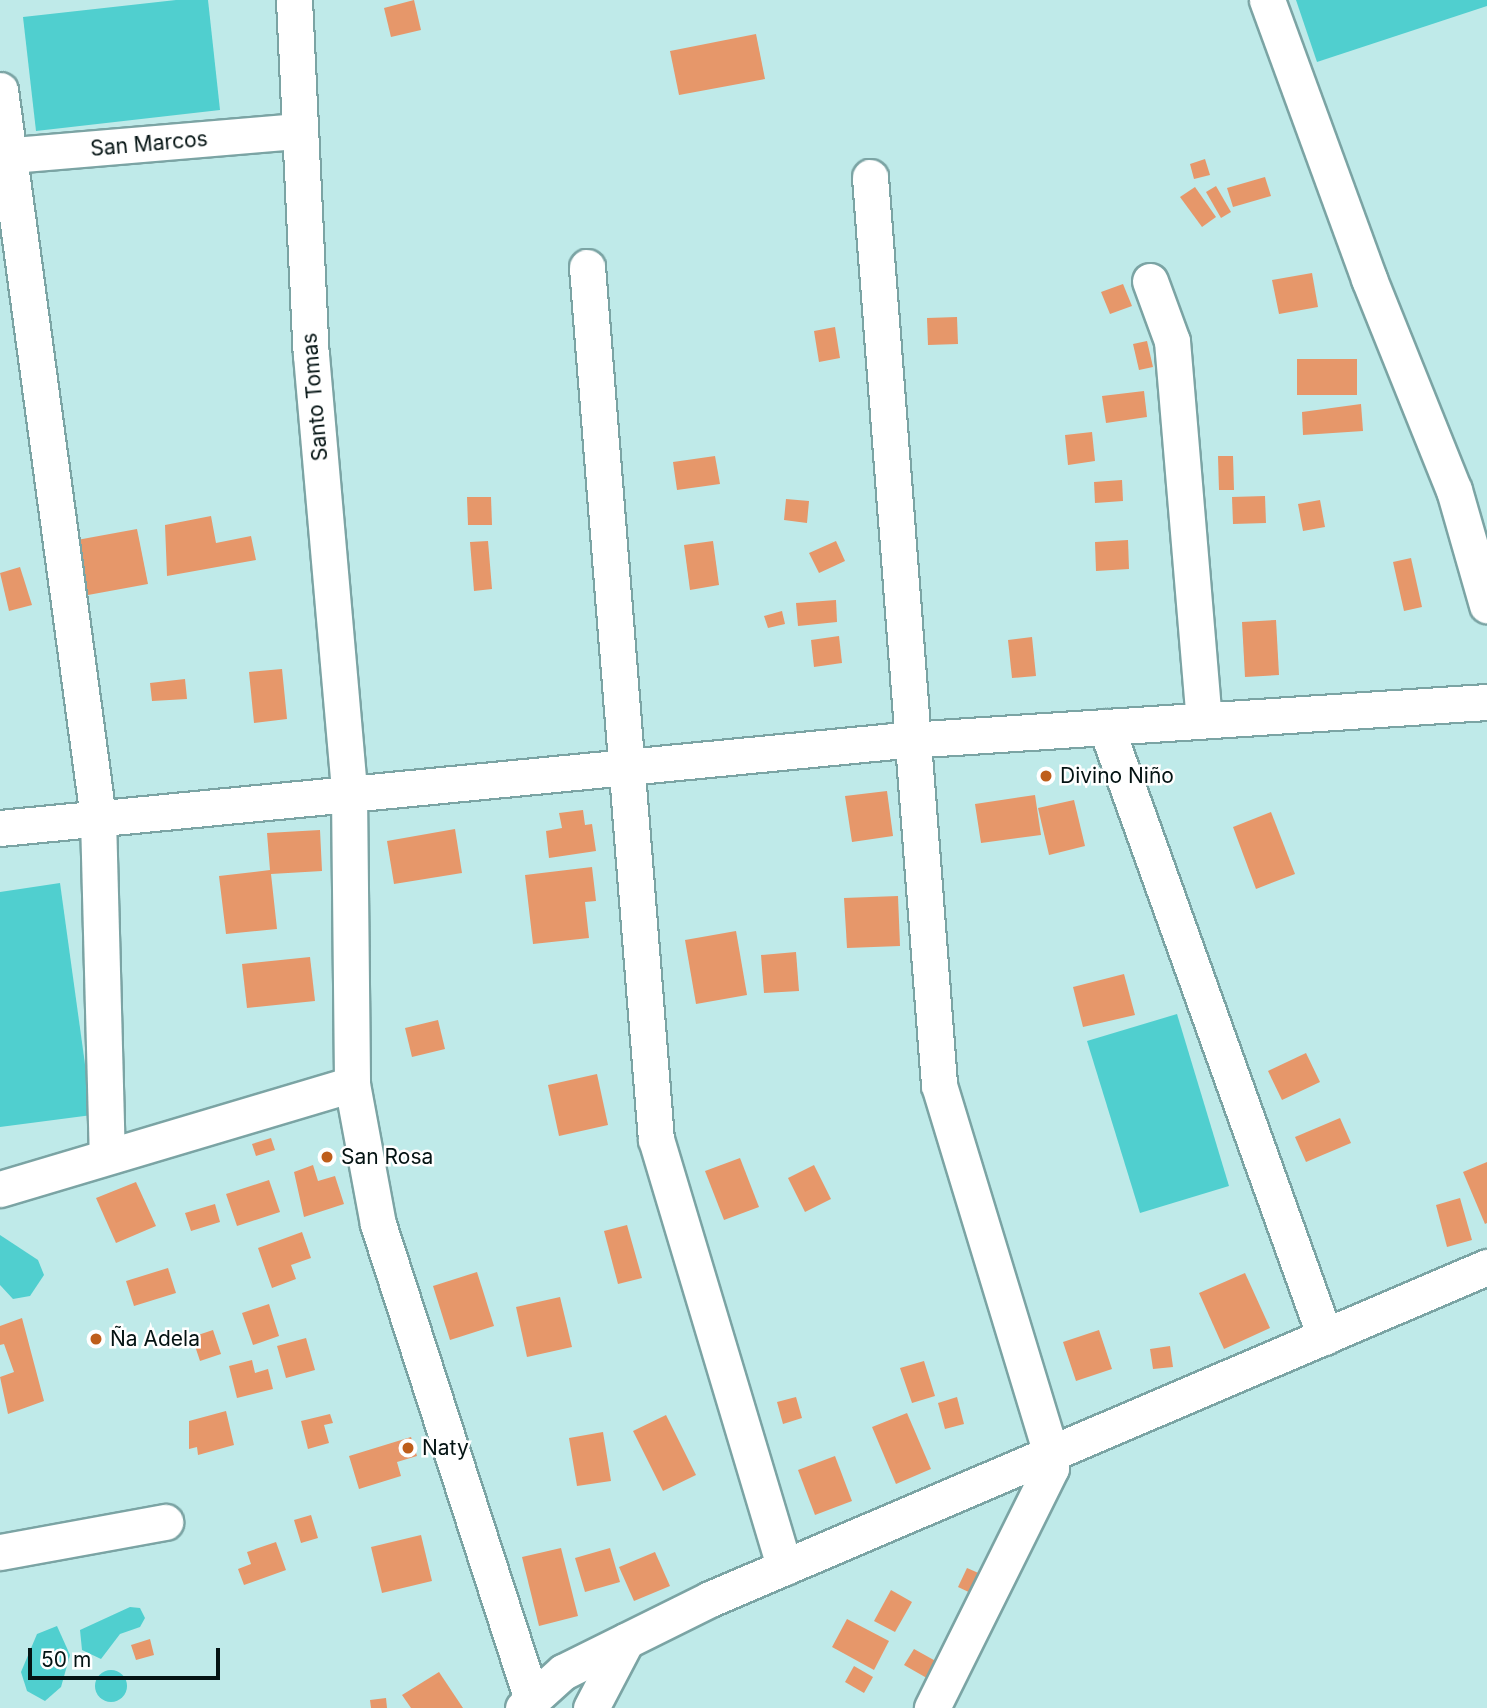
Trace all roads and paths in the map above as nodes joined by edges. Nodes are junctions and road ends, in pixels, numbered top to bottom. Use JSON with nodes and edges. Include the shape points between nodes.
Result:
{"nodes":[{"id":1,"x":294,"y":0,"type":"edge"},
{"id":2,"x":1267,"y":0,"type":"edge"},
{"id":3,"x":0,"y":90,"type":"edge"},
{"id":4,"x":299,"y":131,"type":"junction"},
{"id":5,"x":3,"y":156,"type":"edge"},
{"id":6,"x":870,"y":177,"type":"dead end"},
{"id":7,"x":587,"y":267,"type":"dead end"},
{"id":8,"x":1150,"y":281,"type":"dead end"},
{"id":9,"x":1487,"y":605,"type":"edge"},
{"id":10,"x":1487,"y":702,"type":"edge"},
{"id":11,"x":1204,"y":720,"type":"junction"},
{"id":12,"x":1106,"y":727,"type":"junction"},
{"id":13,"x":913,"y":740,"type":"junction"},
{"id":14,"x":628,"y":766,"type":"junction"},
{"id":15,"x":349,"y":793,"type":"junction"},
{"id":16,"x":98,"y":818,"type":"junction"},
{"id":17,"x":0,"y":828,"type":"edge"},
{"id":18,"x":352,"y":1084,"type":"junction"},
{"id":19,"x":107,"y":1155,"type":"junction"},
{"id":20,"x":0,"y":1189,"type":"edge"},
{"id":21,"x":1487,"y":1267,"type":"edge"},
{"id":22,"x":1325,"y":1337,"type":"junction"},
{"id":23,"x":1051,"y":1453,"type":"junction"},
{"id":24,"x":164,"y":1522,"type":"dead end"},
{"id":25,"x":0,"y":1552,"type":"edge"},
{"id":26,"x":784,"y":1567,"type":"junction"},
{"id":27,"x":626,"y":1641,"type":"junction"},
{"id":28,"x":527,"y":1704,"type":"edge"},
{"id":29,"x":591,"y":1708,"type":"edge"},
{"id":30,"x":932,"y":1708,"type":"edge"}],
"edges":[{"from":1,"to":4,"type":"street","name":"Santo Tomas"},
{"from":2,"to":9,"type":"street","via":[[1369,279],[1454,490]]},
{"from":3,"to":5,"type":"street"},
{"from":4,"to":5,"type":"street","name":"San Marcos"},
{"from":4,"to":15,"type":"street","name":"Santo Tomas","via":[[311,355]]},
{"from":5,"to":16,"type":"street"},
{"from":6,"to":13,"type":"street"},
{"from":7,"to":14,"type":"street"},
{"from":8,"to":11,"type":"street","via":[[1172,341]]},
{"from":10,"to":11,"type":"street"},
{"from":11,"to":12,"type":"street"},
{"from":12,"to":13,"type":"street"},
{"from":12,"to":22,"type":"street"},
{"from":13,"to":14,"type":"street"},
{"from":13,"to":23,"type":"street","via":[[939,1085]]},
{"from":14,"to":15,"type":"street"},
{"from":14,"to":26,"type":"street","via":[[656,1139]]},
{"from":15,"to":16,"type":"street"},
{"from":15,"to":18,"type":"street","name":"Santo Tomas"},
{"from":16,"to":17,"type":"street"},
{"from":16,"to":19,"type":"street"},
{"from":18,"to":19,"type":"street"},
{"from":18,"to":28,"type":"street","name":"Santo Tomas","via":[[378,1224]]},
{"from":19,"to":20,"type":"street"},
{"from":21,"to":22,"type":"street"},
{"from":22,"to":23,"type":"street"},
{"from":23,"to":26,"type":"street"},
{"from":23,"to":30,"type":"street","via":[[1051,1468]]},
{"from":24,"to":25,"type":"street"},
{"from":26,"to":27,"type":"street"},
{"from":27,"to":28,"type":"street","via":[[563,1672]]},
{"from":27,"to":29,"type":"street"}]}
